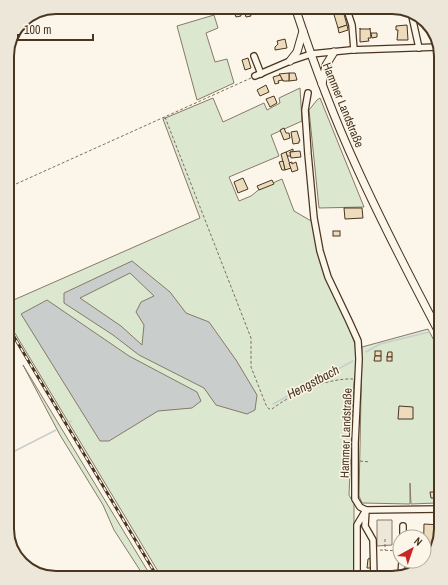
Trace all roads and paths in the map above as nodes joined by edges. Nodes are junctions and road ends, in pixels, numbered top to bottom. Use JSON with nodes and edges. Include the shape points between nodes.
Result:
{"nodes":[{"id":1,"x":297,"y":14,"type":"edge"},
{"id":2,"x":348,"y":14,"type":"edge"},
{"id":3,"x":413,"y":20,"type":"edge"},
{"id":4,"x":303,"y":30,"type":"junction"},
{"id":5,"x":433,"y":47,"type":"edge"},
{"id":6,"x":419,"y":48,"type":"junction"},
{"id":7,"x":354,"y":50,"type":"junction"},
{"id":8,"x":334,"y":52,"type":"junction"},
{"id":9,"x":311,"y":54,"type":"junction"},
{"id":10,"x":254,"y":56,"type":"dead end"},
{"id":11,"x":290,"y":61,"type":"junction"},
{"id":12,"x":258,"y":75,"type":"junction"},
{"id":13,"x":322,"y":84,"type":"junction"},
{"id":14,"x":308,"y":93,"type":"dead end"},
{"id":15,"x":165,"y":117,"type":"junction"},
{"id":16,"x":14,"y":185,"type":"edge"},
{"id":17,"x":434,"y":322,"type":"edge"},
{"id":18,"x":358,"y":379,"type":"junction"},
{"id":19,"x":355,"y":461,"type":"junction"},
{"id":20,"x":370,"y":462,"type":"dead end"},
{"id":21,"x":434,"y":509,"type":"edge"},
{"id":22,"x":366,"y":510,"type":"junction"},
{"id":23,"x":403,"y":526,"type":"dead end"},
{"id":24,"x":403,"y":529,"type":"edge"},
{"id":25,"x":385,"y":539,"type":"dead end"},
{"id":26,"x":373,"y":550,"type":"junction"},
{"id":27,"x":385,"y":550,"type":"junction"},
{"id":28,"x":392,"y":550,"type":"edge"},
{"id":29,"x":357,"y":571,"type":"edge"},
{"id":30,"x":374,"y":571,"type":"edge"}],
"edges":[{"from":1,"to":4,"type":"main road","name":"Hammer Landstraße"},
{"from":2,"to":7,"type":"street"},
{"from":3,"to":6,"type":"street"},
{"from":4,"to":9,"type":"main road","name":"Hammer Landstraße"},
{"from":4,"to":11,"type":"main road","via":[[297,52]]},
{"from":5,"to":6,"type":"street"},
{"from":6,"to":7,"type":"street"},
{"from":7,"to":8,"type":"street"},
{"from":8,"to":9,"type":"street"},
{"from":8,"to":13,"type":"main road","via":[[326,65]]},
{"from":9,"to":11,"type":"street"},
{"from":9,"to":13,"type":"main road","name":"Hammer Landstraße"},
{"from":10,"to":12,"type":"street"},
{"from":11,"to":12,"type":"street"},
{"from":12,"to":15,"type":"path"},
{"from":13,"to":17,"type":"main road","name":"Hammer Landstraße","via":[[372,202]]},
{"from":14,"to":18,"type":"street","name":"Hammer Landstraße","via":[[305,110],[314,218],[328,277],[358,342]]},
{"from":15,"to":16,"type":"path"},
{"from":15,"to":18,"type":"path","via":[[251,338],[251,367],[266,405],[272,409],[303,390],[333,380]]},
{"from":18,"to":19,"type":"street","name":"Hammer Landstraße"},
{"from":19,"to":20,"type":"path"},
{"from":19,"to":22,"type":"street","name":"Hammer Landstraße","via":[[355,499],[360,507]]},
{"from":21,"to":22,"type":"street"},
{"from":22,"to":26,"type":"street","via":[[365,526],[372,540]]},
{"from":22,"to":29,"type":"street","via":[[357,526]]},
{"from":23,"to":24,"type":"street"},
{"from":25,"to":27,"type":"path"},
{"from":26,"to":27,"type":"path"},
{"from":26,"to":30,"type":"street"},
{"from":27,"to":28,"type":"path"}]}
